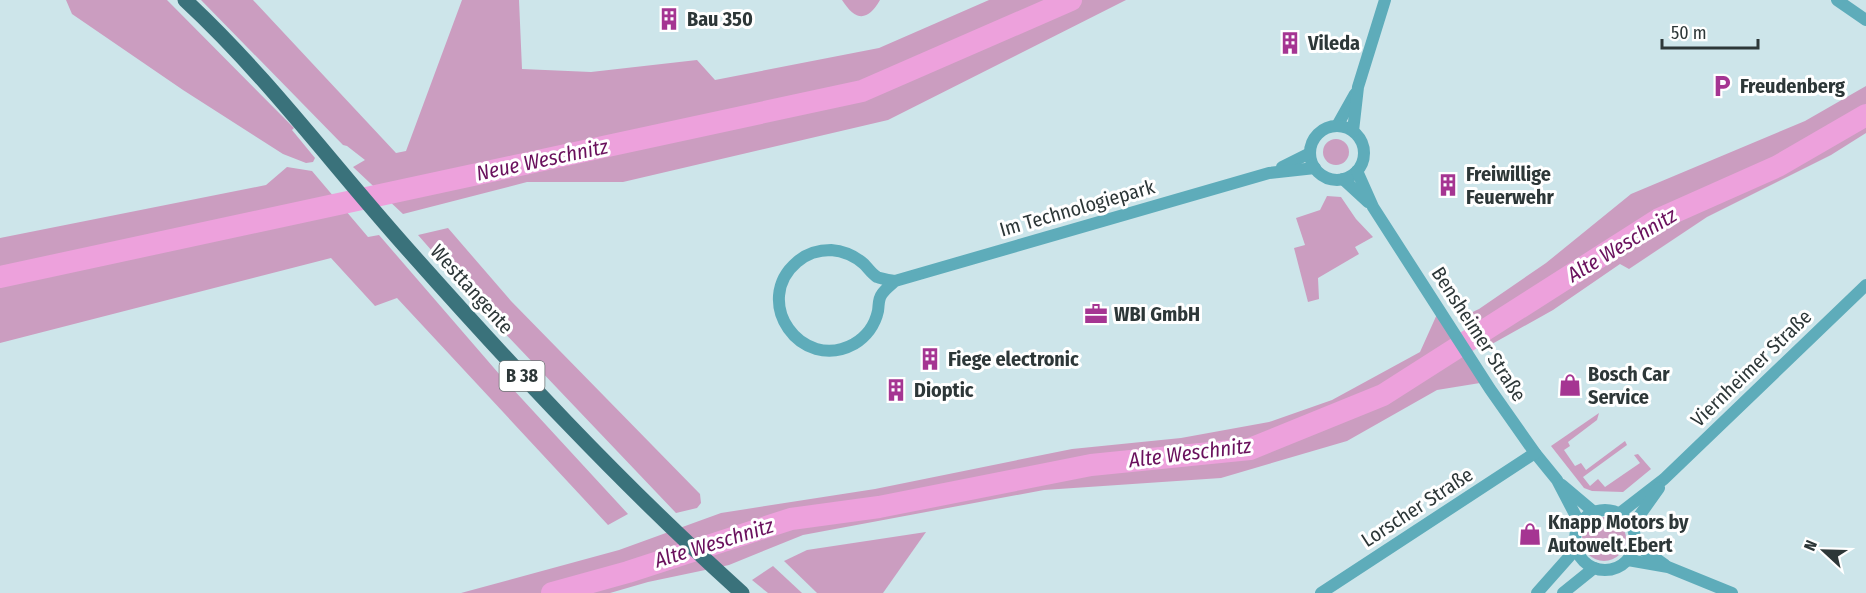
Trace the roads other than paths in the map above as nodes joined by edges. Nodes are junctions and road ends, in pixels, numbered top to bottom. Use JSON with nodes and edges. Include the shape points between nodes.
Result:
{"nodes":[{"id":1,"x":185,"y":0,"type":"edge"},
{"id":2,"x":1385,"y":0,"type":"edge"},
{"id":3,"x":1837,"y":0,"type":"edge"},
{"id":4,"x":1866,"y":20,"type":"edge"},
{"id":5,"x":1358,"y":87,"type":"junction"},
{"id":6,"x":1337,"y":126,"type":"junction"},
{"id":7,"x":1353,"y":131,"type":"junction"},
{"id":8,"x":1310,"y":153,"type":"junction"},
{"id":9,"x":1315,"y":168,"type":"junction"},
{"id":10,"x":1357,"y":171,"type":"junction"},
{"id":11,"x":1269,"y":173,"type":"junction"},
{"id":12,"x":1344,"y":179,"type":"junction"},
{"id":13,"x":1373,"y":207,"type":"junction"},
{"id":14,"x":895,"y":281,"type":"junction"},
{"id":15,"x":1866,"y":285,"type":"edge"},
{"id":16,"x":1535,"y":453,"type":"junction"},
{"id":17,"x":1664,"y":479,"type":"junction"},
{"id":18,"x":1557,"y":480,"type":"junction"},
{"id":19,"x":1593,"y":512,"type":"junction"},
{"id":20,"x":1620,"y":513,"type":"junction"},
{"id":21,"x":1580,"y":524,"type":"junction"},
{"id":22,"x":1632,"y":526,"type":"junction"},
{"id":23,"x":1635,"y":544,"type":"junction"},
{"id":24,"x":1576,"y":549,"type":"junction"},
{"id":25,"x":1628,"y":560,"type":"junction"},
{"id":26,"x":1668,"y":567,"type":"junction"},
{"id":27,"x":1594,"y":568,"type":"junction"},
{"id":28,"x":742,"y":593,"type":"edge"},
{"id":29,"x":1322,"y":593,"type":"edge"},
{"id":30,"x":1537,"y":593,"type":"edge"},
{"id":31,"x":1563,"y":593,"type":"edge"},
{"id":32,"x":1732,"y":593,"type":"edge"}],
"edges":[{"from":1,"to":28,"type":"main road","name":"Westtangente","number":"B 38","via":[[270,89],[536,392],[645,504]]},
{"from":2,"to":5,"type":"street"},
{"from":3,"to":4,"type":"street"},
{"from":5,"to":6,"type":"street"},
{"from":5,"to":7,"type":"street"},
{"from":6,"to":7,"type":"street"},
{"from":6,"to":8,"type":"street","via":[[1321,131]]},
{"from":7,"to":10,"type":"street","via":[[1364,154]]},
{"from":8,"to":9,"type":"street"},
{"from":8,"to":11,"type":"street","name":"Im Technologiepark"},
{"from":9,"to":11,"type":"street","name":"Im Technologiepark"},
{"from":9,"to":12,"type":"street","name":"Bensheimer Straße","via":[[1322,176]]},
{"from":10,"to":12,"type":"street"},
{"from":10,"to":13,"type":"street","name":"Bensheimer Straße"},
{"from":11,"to":14,"type":"street","name":"Im Technologiepark"},
{"from":12,"to":13,"type":"street","name":"Bensheimer Straße"},
{"from":13,"to":16,"type":"street","name":"Bensheimer Straße"},
{"from":14,"to":14,"type":"street","via":[[877,277],[846,253],[811,253],[794,265],[783,282],[779,302],[782,316],[792,334],[808,346],[828,350],[848,347],[871,328],[881,294]]},
{"from":15,"to":17,"type":"street","name":"Viernheimer Straße"},
{"from":16,"to":18,"type":"street","name":"Bensheimer Straße"},
{"from":16,"to":29,"type":"street","name":"Lorscher Straße"},
{"from":17,"to":20,"type":"street","name":"Viernheimer Straße"},
{"from":17,"to":22,"type":"street","name":"Viernheimer Straße"},
{"from":18,"to":19,"type":"street","name":"Bensheimer Straße"},
{"from":18,"to":21,"type":"street","name":"Bensheimer Straße"},
{"from":19,"to":20,"type":"street"},
{"from":19,"to":21,"type":"street"},
{"from":20,"to":22,"type":"street"},
{"from":21,"to":24,"type":"street"},
{"from":22,"to":23,"type":"street"},
{"from":23,"to":25,"type":"street"},
{"from":23,"to":26,"type":"street"},
{"from":24,"to":27,"type":"street"},
{"from":24,"to":30,"type":"street"},
{"from":25,"to":26,"type":"street"},
{"from":25,"to":27,"type":"street","via":[[1612,569]]},
{"from":26,"to":32,"type":"street"},
{"from":27,"to":31,"type":"street"}]}
